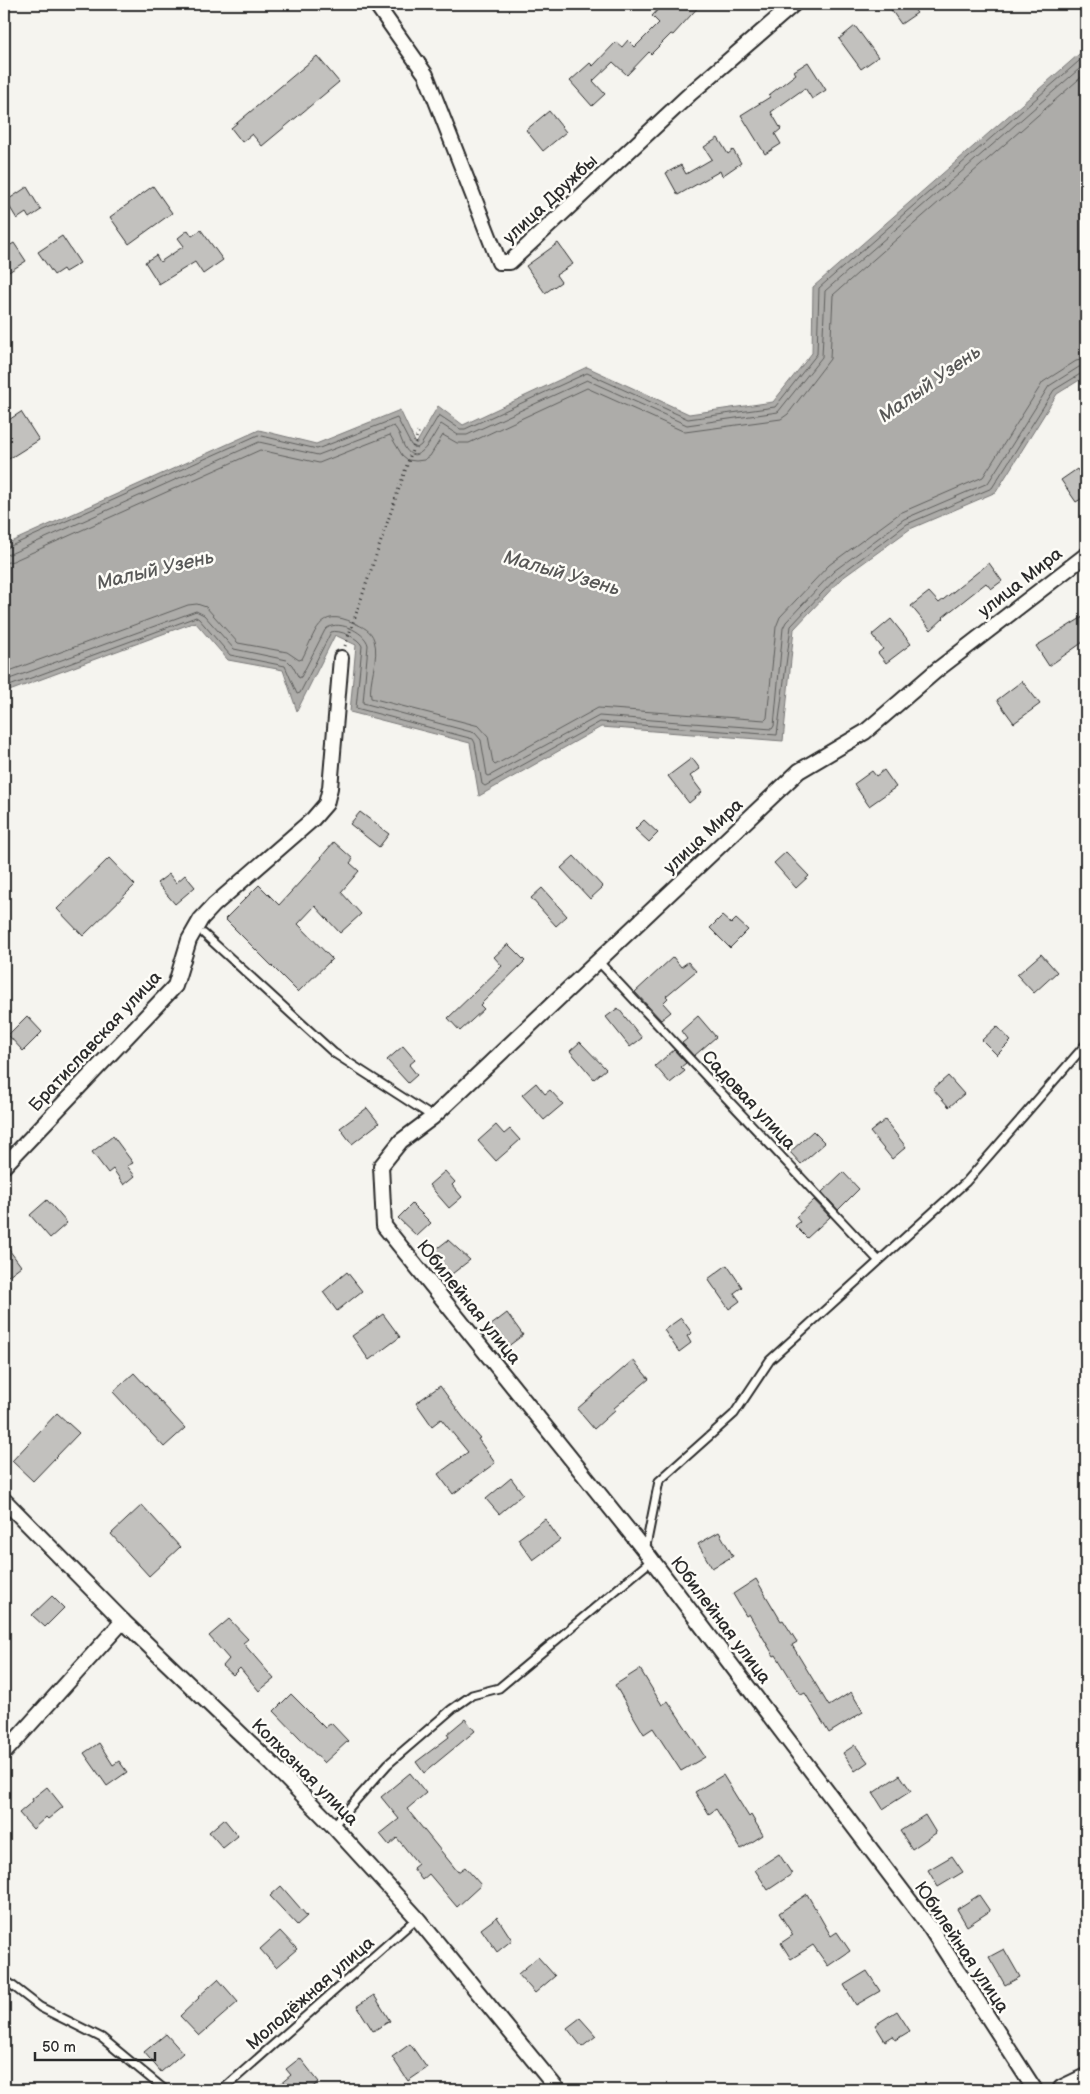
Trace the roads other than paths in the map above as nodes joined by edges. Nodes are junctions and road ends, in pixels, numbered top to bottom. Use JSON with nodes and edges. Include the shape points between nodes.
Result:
{"nodes":[{"id":1,"x":376,"y":4,"type":"edge"},
{"id":2,"x":794,"y":4,"type":"edge"},
{"id":3,"x":1086,"y":555,"type":"edge"},
{"id":4,"x":341,"y":658,"type":"road end"},
{"id":5,"x":204,"y":934,"type":"dead end"},
{"id":6,"x":598,"y":961,"type":"junction"},
{"id":7,"x":1086,"y":1044,"type":"edge"},
{"id":8,"x":433,"y":1117,"type":"junction"},
{"id":9,"x":4,"y":1166,"type":"edge"},
{"id":10,"x":382,"y":1179,"type":"joint"},
{"id":11,"x":878,"y":1260,"type":"junction"},
{"id":12,"x":4,"y":1500,"type":"edge"},
{"id":13,"x":649,"y":1555,"type":"junction"},
{"id":14,"x":123,"y":1621,"type":"junction"},
{"id":15,"x":4,"y":1753,"type":"edge"},
{"id":16,"x":332,"y":1826,"type":"junction"},
{"id":17,"x":417,"y":1918,"type":"junction"},
{"id":18,"x":4,"y":1979,"type":"edge"},
{"id":19,"x":1086,"y":2078,"type":"edge"},
{"id":20,"x":165,"y":2090,"type":"edge"},
{"id":21,"x":222,"y":2090,"type":"edge"},
{"id":22,"x":558,"y":2090,"type":"edge"},
{"id":23,"x":1035,"y":2090,"type":"edge"},
{"id":24,"x":1063,"y":2090,"type":"edge"}],
"edges":[{"from":1,"to":2,"type":"street","name":"улица Дружбы","via":[[426,75],[499,262],[510,262],[691,93]]},
{"from":3,"to":6,"type":"street","name":"улица Мира","via":[[937,670],[865,732],[799,771]]},
{"from":4,"to":9,"type":"street","name":"Братиславская улица","via":[[326,804],[201,919],[189,940],[176,986]]},
{"from":5,"to":8,"type":"lane","via":[[334,1053]]},
{"from":6,"to":8,"type":"street","name":"улица Мира"},
{"from":6,"to":11,"type":"lane","name":"Садовая улица"},
{"from":7,"to":11,"type":"lane","via":[[966,1182]]},
{"from":8,"to":10,"type":"street","name":"улица Мира","via":[[401,1141],[381,1166]]},
{"from":10,"to":13,"type":"street","name":"Юбилейная улица","via":[[384,1226]]},
{"from":11,"to":13,"type":"lane","via":[[770,1360],[734,1414],[659,1481]]},
{"from":12,"to":14,"type":"street","name":"Колхозная улица"},
{"from":13,"to":16,"type":"lane","via":[[499,1688],[472,1695],[452,1709],[388,1764]]},
{"from":13,"to":23,"type":"street","name":"Юбилейная улица","via":[[931,1929]]},
{"from":14,"to":15,"type":"street"},
{"from":14,"to":16,"type":"street","name":"Колхозная улица"},
{"from":16,"to":17,"type":"street","name":"Колхозная улица"},
{"from":17,"to":21,"type":"lane","name":"Молодёжная улица"},
{"from":17,"to":22,"type":"street","name":"Колхозная улица"},
{"from":18,"to":20,"type":"lane","via":[[40,2008],[102,2038]]},
{"from":19,"to":24,"type":"street"}]}
